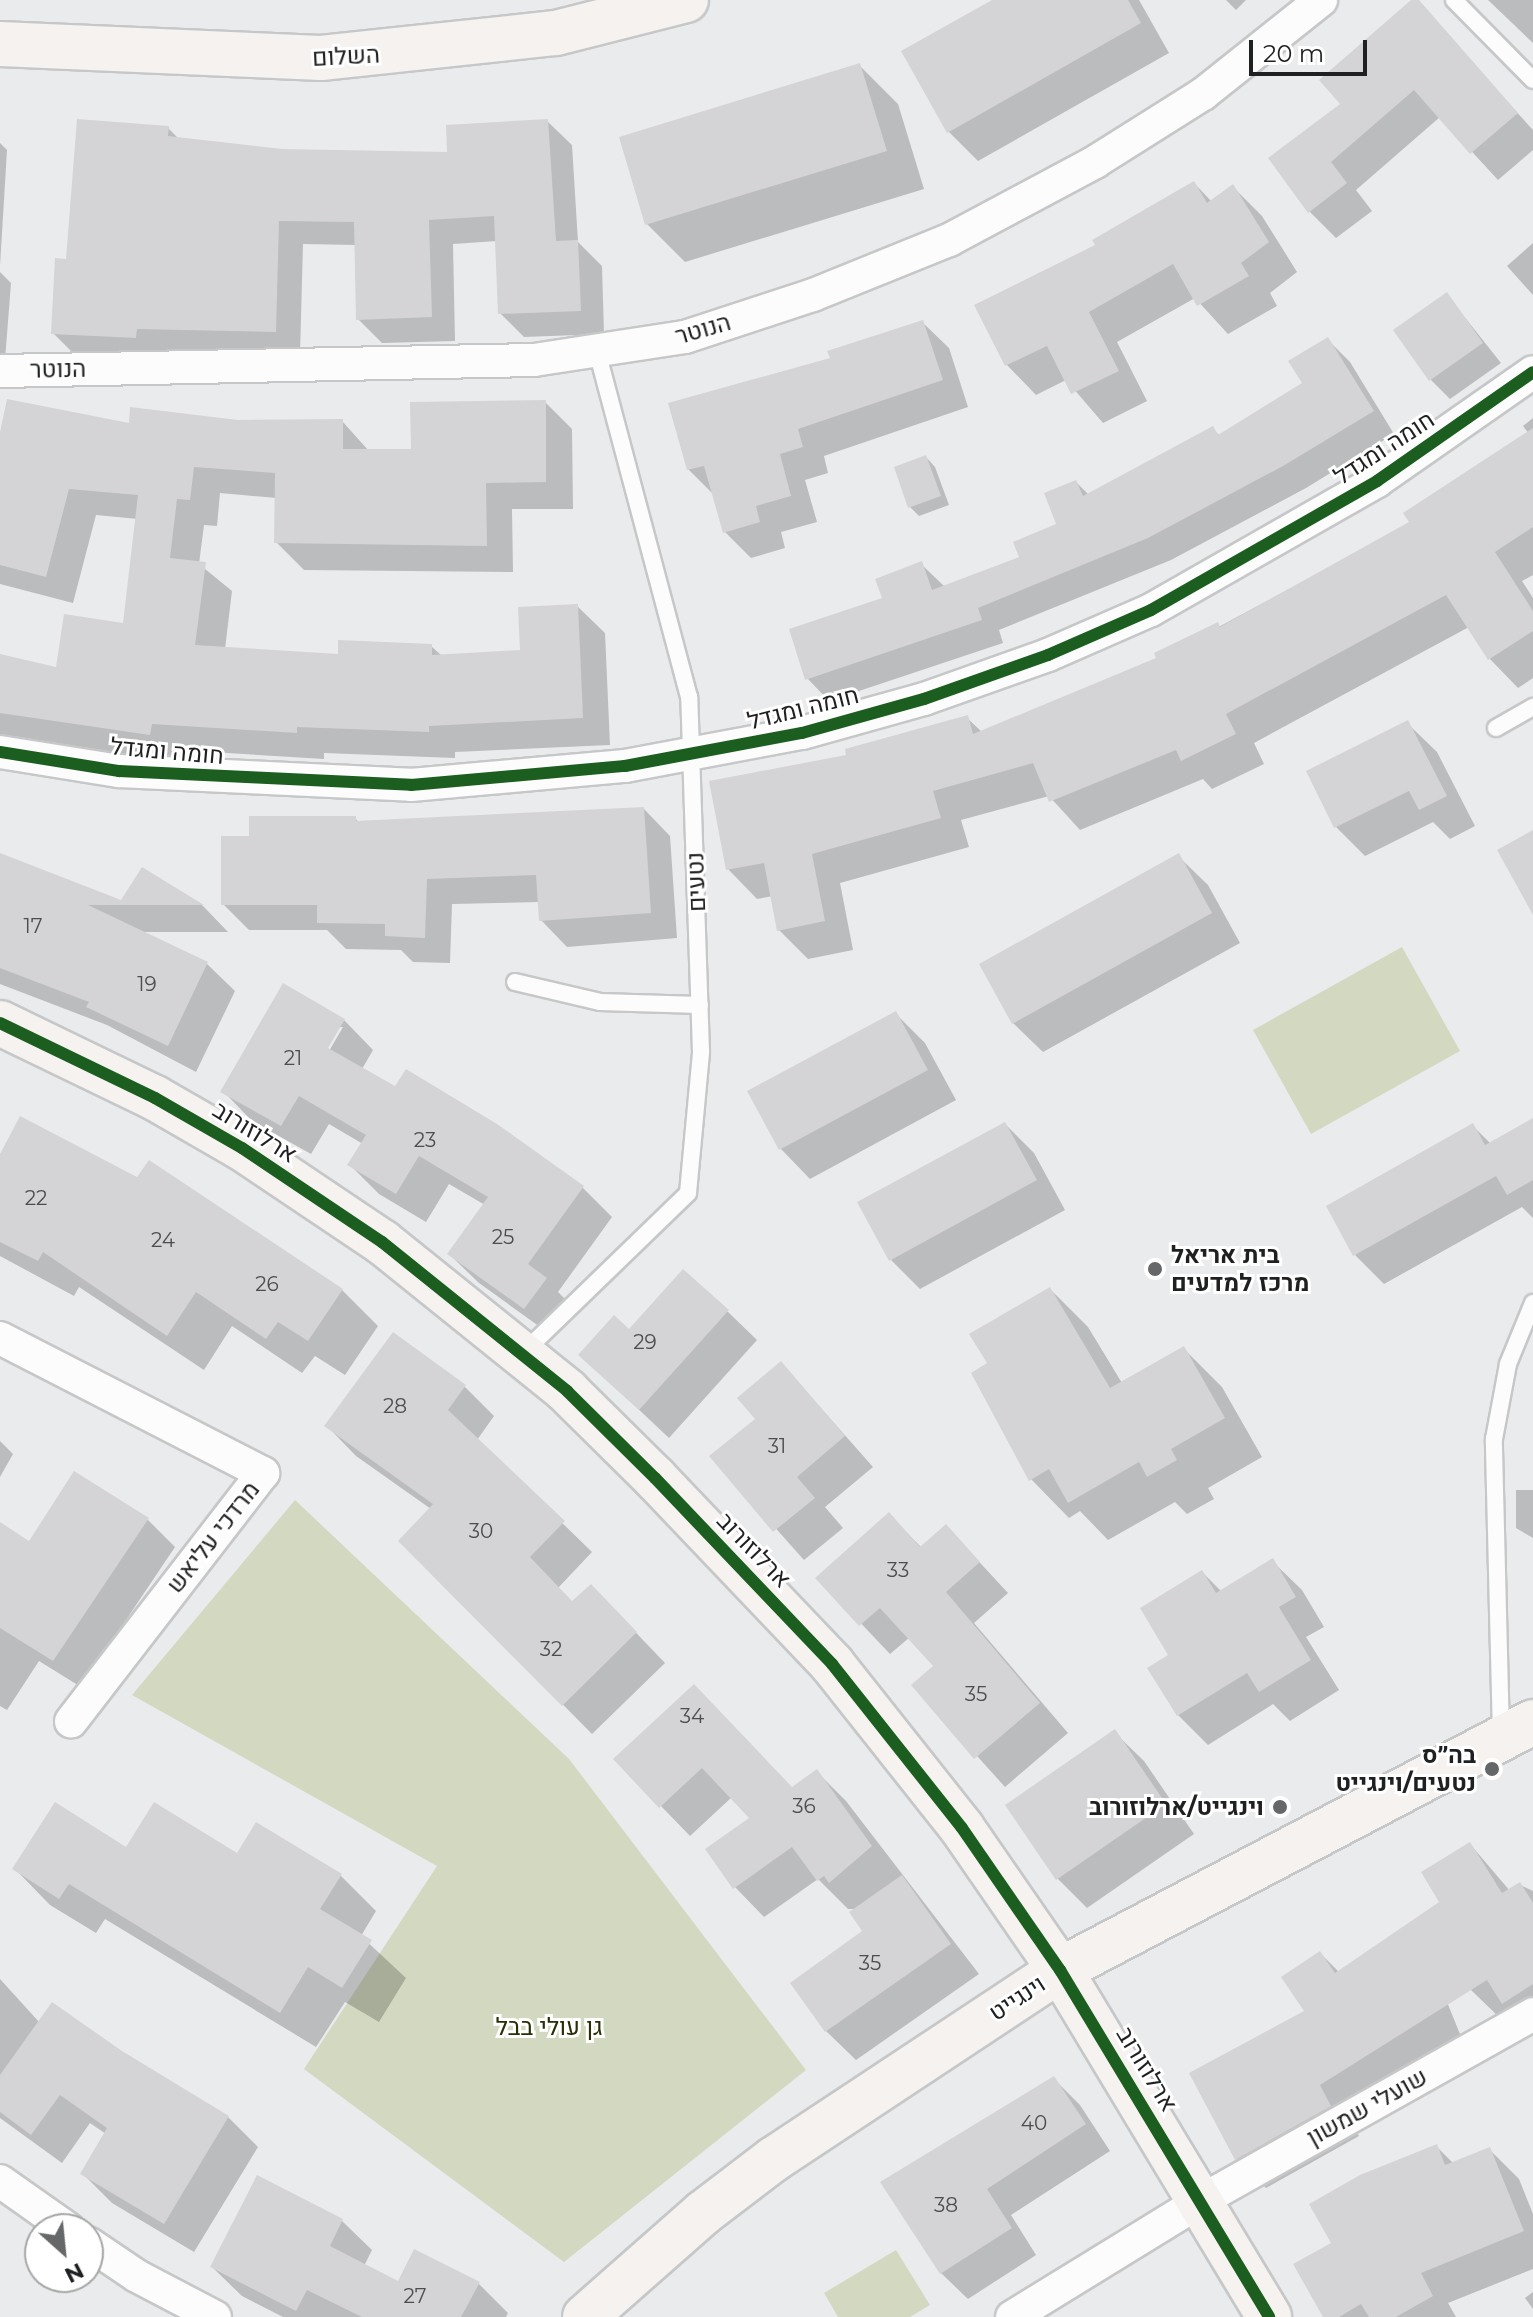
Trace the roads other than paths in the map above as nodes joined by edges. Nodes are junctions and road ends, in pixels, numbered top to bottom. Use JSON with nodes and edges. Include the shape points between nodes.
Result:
{"nodes":[{"id":1,"x":686,"y":0,"type":"edge"},
{"id":2,"x":1321,"y":0,"type":"edge"},
{"id":3,"x":1454,"y":0,"type":"edge"},
{"id":4,"x":0,"y":44,"type":"edge"},
{"id":5,"x":1533,"y":80,"type":"edge"},
{"id":6,"x":597,"y":351,"type":"junction"},
{"id":7,"x":0,"y":371,"type":"edge"},
{"id":8,"x":1533,"y":372,"type":"edge"},
{"id":9,"x":1533,"y":707,"type":"edge"},
{"id":10,"x":1496,"y":728,"type":"dead end"},
{"id":11,"x":0,"y":752,"type":"edge"},
{"id":12,"x":692,"y":756,"type":"junction"},
{"id":13,"x":515,"y":982,"type":"dead end"},
{"id":14,"x":700,"y":1005,"type":"junction"},
{"id":15,"x":0,"y":1023,"type":"edge"},
{"id":16,"x":1533,"y":1303,"type":"edge"},
{"id":17,"x":1527,"y":1331,"type":"edge"},
{"id":18,"x":0,"y":1338,"type":"edge"},
{"id":19,"x":522,"y":1354,"type":"junction"},
{"id":20,"x":71,"y":1721,"type":"dead end"},
{"id":21,"x":1517,"y":1731,"type":"edge"},
{"id":22,"x":1060,"y":1970,"type":"junction"},
{"id":23,"x":1533,"y":2014,"type":"edge"},
{"id":24,"x":0,"y":2181,"type":"edge"},
{"id":25,"x":1202,"y":2200,"type":"junction"},
{"id":26,"x":45,"y":2213,"type":"edge"},
{"id":27,"x":104,"y":2254,"type":"edge"},
{"id":28,"x":215,"y":2317,"type":"edge"},
{"id":29,"x":585,"y":2317,"type":"edge"},
{"id":30,"x":1012,"y":2317,"type":"edge"},
{"id":31,"x":1269,"y":2317,"type":"edge"}],
"edges":[{"from":1,"to":4,"type":"street","name":"השלום","via":[[556,33],[321,58]]},
{"from":2,"to":6,"type":"street","name":"הנוטר","via":[[1203,94],[1095,162],[949,240],[813,295],[685,337]]},
{"from":3,"to":5,"type":"lane"},
{"from":6,"to":7,"type":"street","name":"הנוטר","via":[[402,367]]},
{"from":6,"to":12,"type":"lane","name":"נטעים","via":[[689,697]]},
{"from":8,"to":12,"type":"street","name":"חומה ומגדל","via":[[1377,481],[1151,610],[1048,655],[924,699]]},
{"from":9,"to":10,"type":"lane"},
{"from":11,"to":12,"type":"street","name":"חומה ומגדל","via":[[119,771],[411,785]]},
{"from":12,"to":14,"type":"lane","name":"נטעים"},
{"from":13,"to":14,"type":"lane","via":[[600,1002]]},
{"from":14,"to":19,"type":"lane","name":"נטעים","via":[[688,1193]]},
{"from":15,"to":19,"type":"street","name":"ארלוזורוב","via":[[155,1098],[242,1148],[382,1242]]},
{"from":16,"to":17,"type":"lane"},
{"from":17,"to":21,"type":"lane","via":[[1508,1364],[1494,1439]]},
{"from":18,"to":20,"type":"street","name":"מרדכי עליאש","via":[[263,1473]]},
{"from":19,"to":22,"type":"street","name":"ארלוזורוב","via":[[644,1467],[832,1664],[954,1816]]},
{"from":21,"to":22,"type":"street","name":"וינגייט"},
{"from":22,"to":25,"type":"street","name":"ארלוזורוב"},
{"from":22,"to":29,"type":"street","name":"וינגייט","via":[[774,2159],[703,2213]]},
{"from":23,"to":25,"type":"street","name":"שועלי שמשון"},
{"from":24,"to":26,"type":"street"},
{"from":25,"to":30,"type":"street","name":"שועלי שמשון"},
{"from":25,"to":31,"type":"street","name":"ארלוזורוב"},
{"from":27,"to":28,"type":"street"}]}
